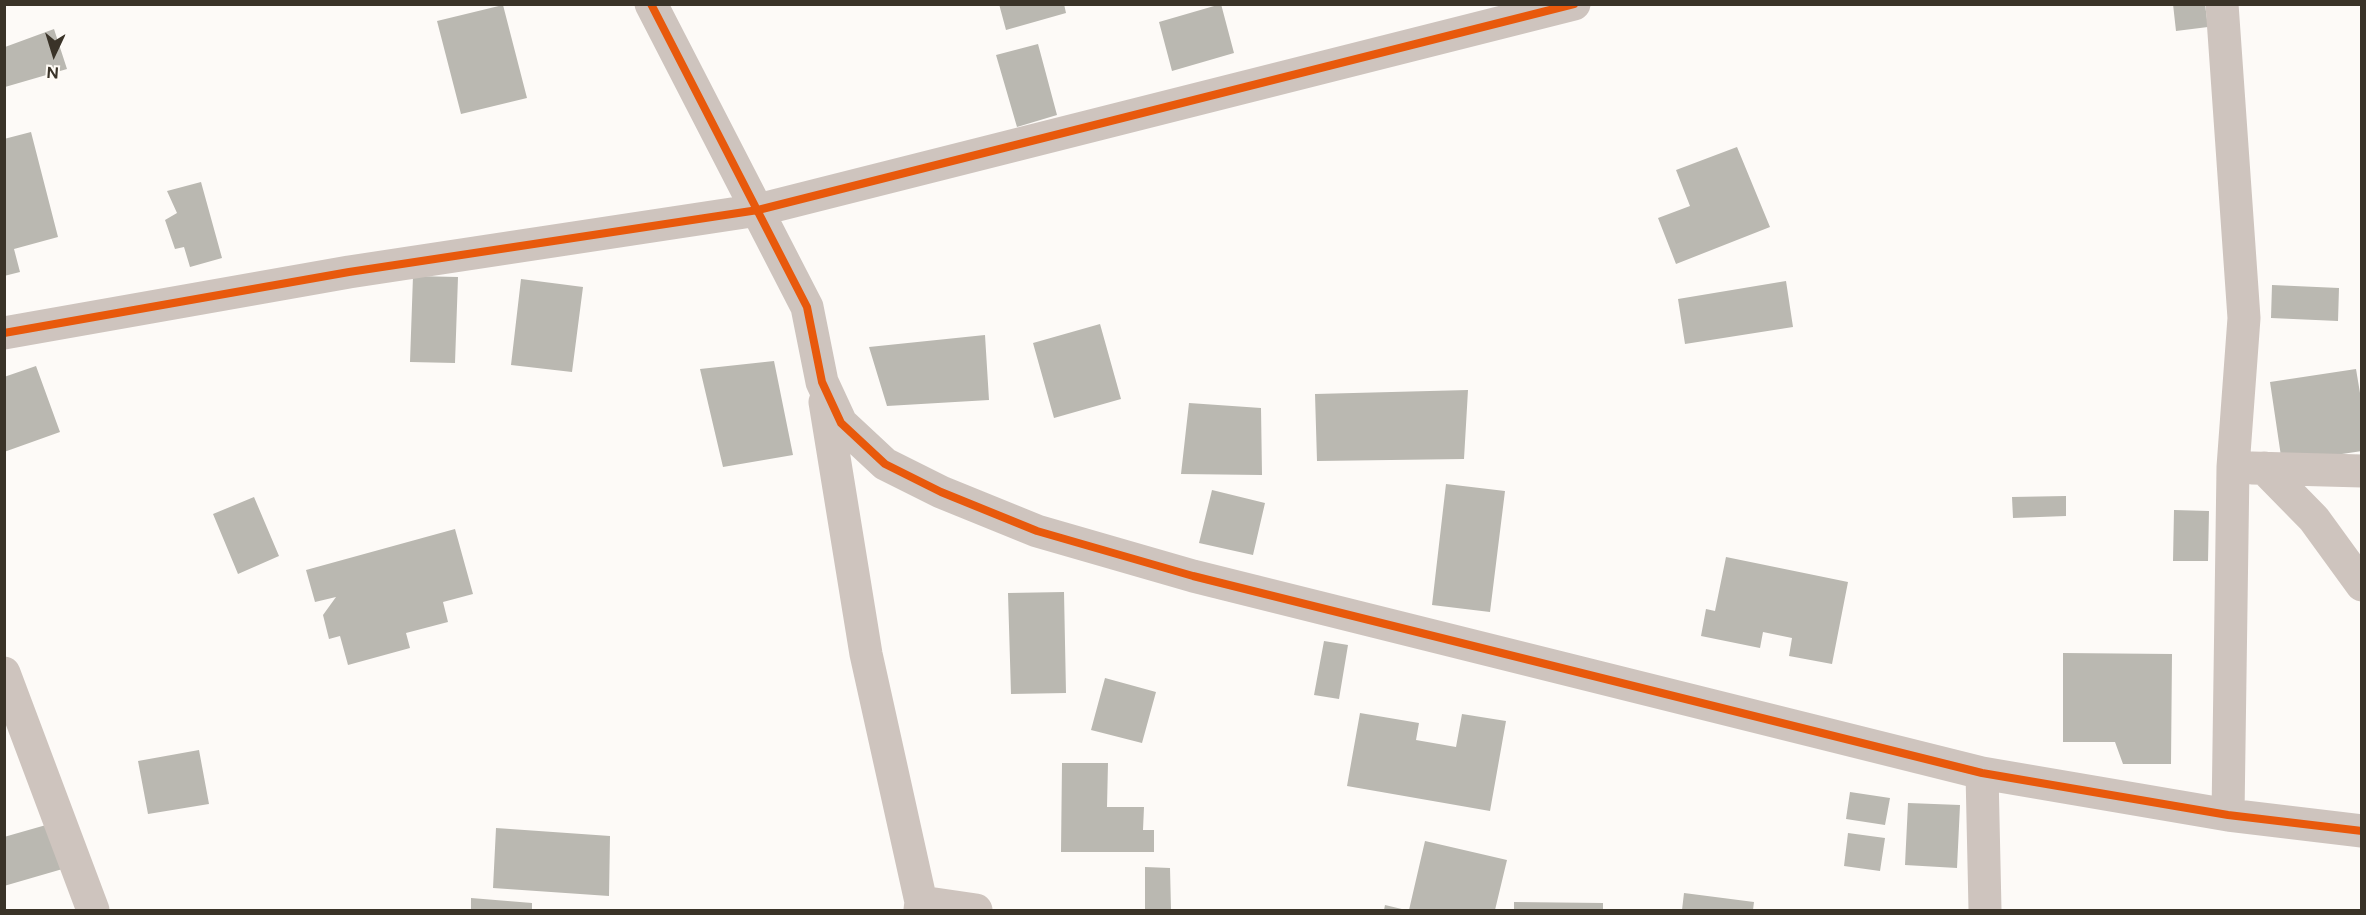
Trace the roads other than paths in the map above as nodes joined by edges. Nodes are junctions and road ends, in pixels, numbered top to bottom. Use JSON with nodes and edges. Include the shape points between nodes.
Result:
{"nodes":[{"id":1,"x":651,"y":4,"type":"edge"},
{"id":2,"x":1574,"y":4,"type":"edge"},
{"id":3,"x":2222,"y":4,"type":"edge"},
{"id":4,"x":758,"y":210,"type":"junction"},
{"id":5,"x":4,"y":333,"type":"edge"},
{"id":6,"x":822,"y":382,"type":"junction"},
{"id":7,"x":2249,"y":468,"type":"junction"},
{"id":8,"x":2361,"y":471,"type":"edge"},
{"id":9,"x":2361,"y":585,"type":"edge"},
{"id":10,"x":4,"y":673,"type":"edge"},
{"id":11,"x":1982,"y":773,"type":"junction"},
{"id":12,"x":2228,"y":815,"type":"junction"},
{"id":13,"x":2361,"y":831,"type":"edge"},
{"id":14,"x":920,"y":906,"type":"edge"},
{"id":15,"x":93,"y":910,"type":"edge"},
{"id":16,"x":976,"y":910,"type":"edge"},
{"id":17,"x":1985,"y":910,"type":"edge"}],
"edges":[{"from":1,"to":4,"type":"street"},
{"from":2,"to":4,"type":"street"},
{"from":3,"to":7,"type":"street","via":[[2244,318]]},
{"from":4,"to":5,"type":"street","via":[[349,272]]},
{"from":4,"to":6,"type":"street","via":[[807,307]]},
{"from":6,"to":11,"type":"street","via":[[842,423],[885,464],[941,492],[1037,531],[1193,576]]},
{"from":6,"to":14,"type":"street","via":[[866,654]]},
{"from":7,"to":8,"type":"street"},
{"from":7,"to":9,"type":"street","via":[[2314,519]]},
{"from":7,"to":12,"type":"street"},
{"from":10,"to":15,"type":"street"},
{"from":11,"to":12,"type":"street"},
{"from":11,"to":17,"type":"street"},
{"from":12,"to":13,"type":"street"},
{"from":14,"to":16,"type":"street"}]}
